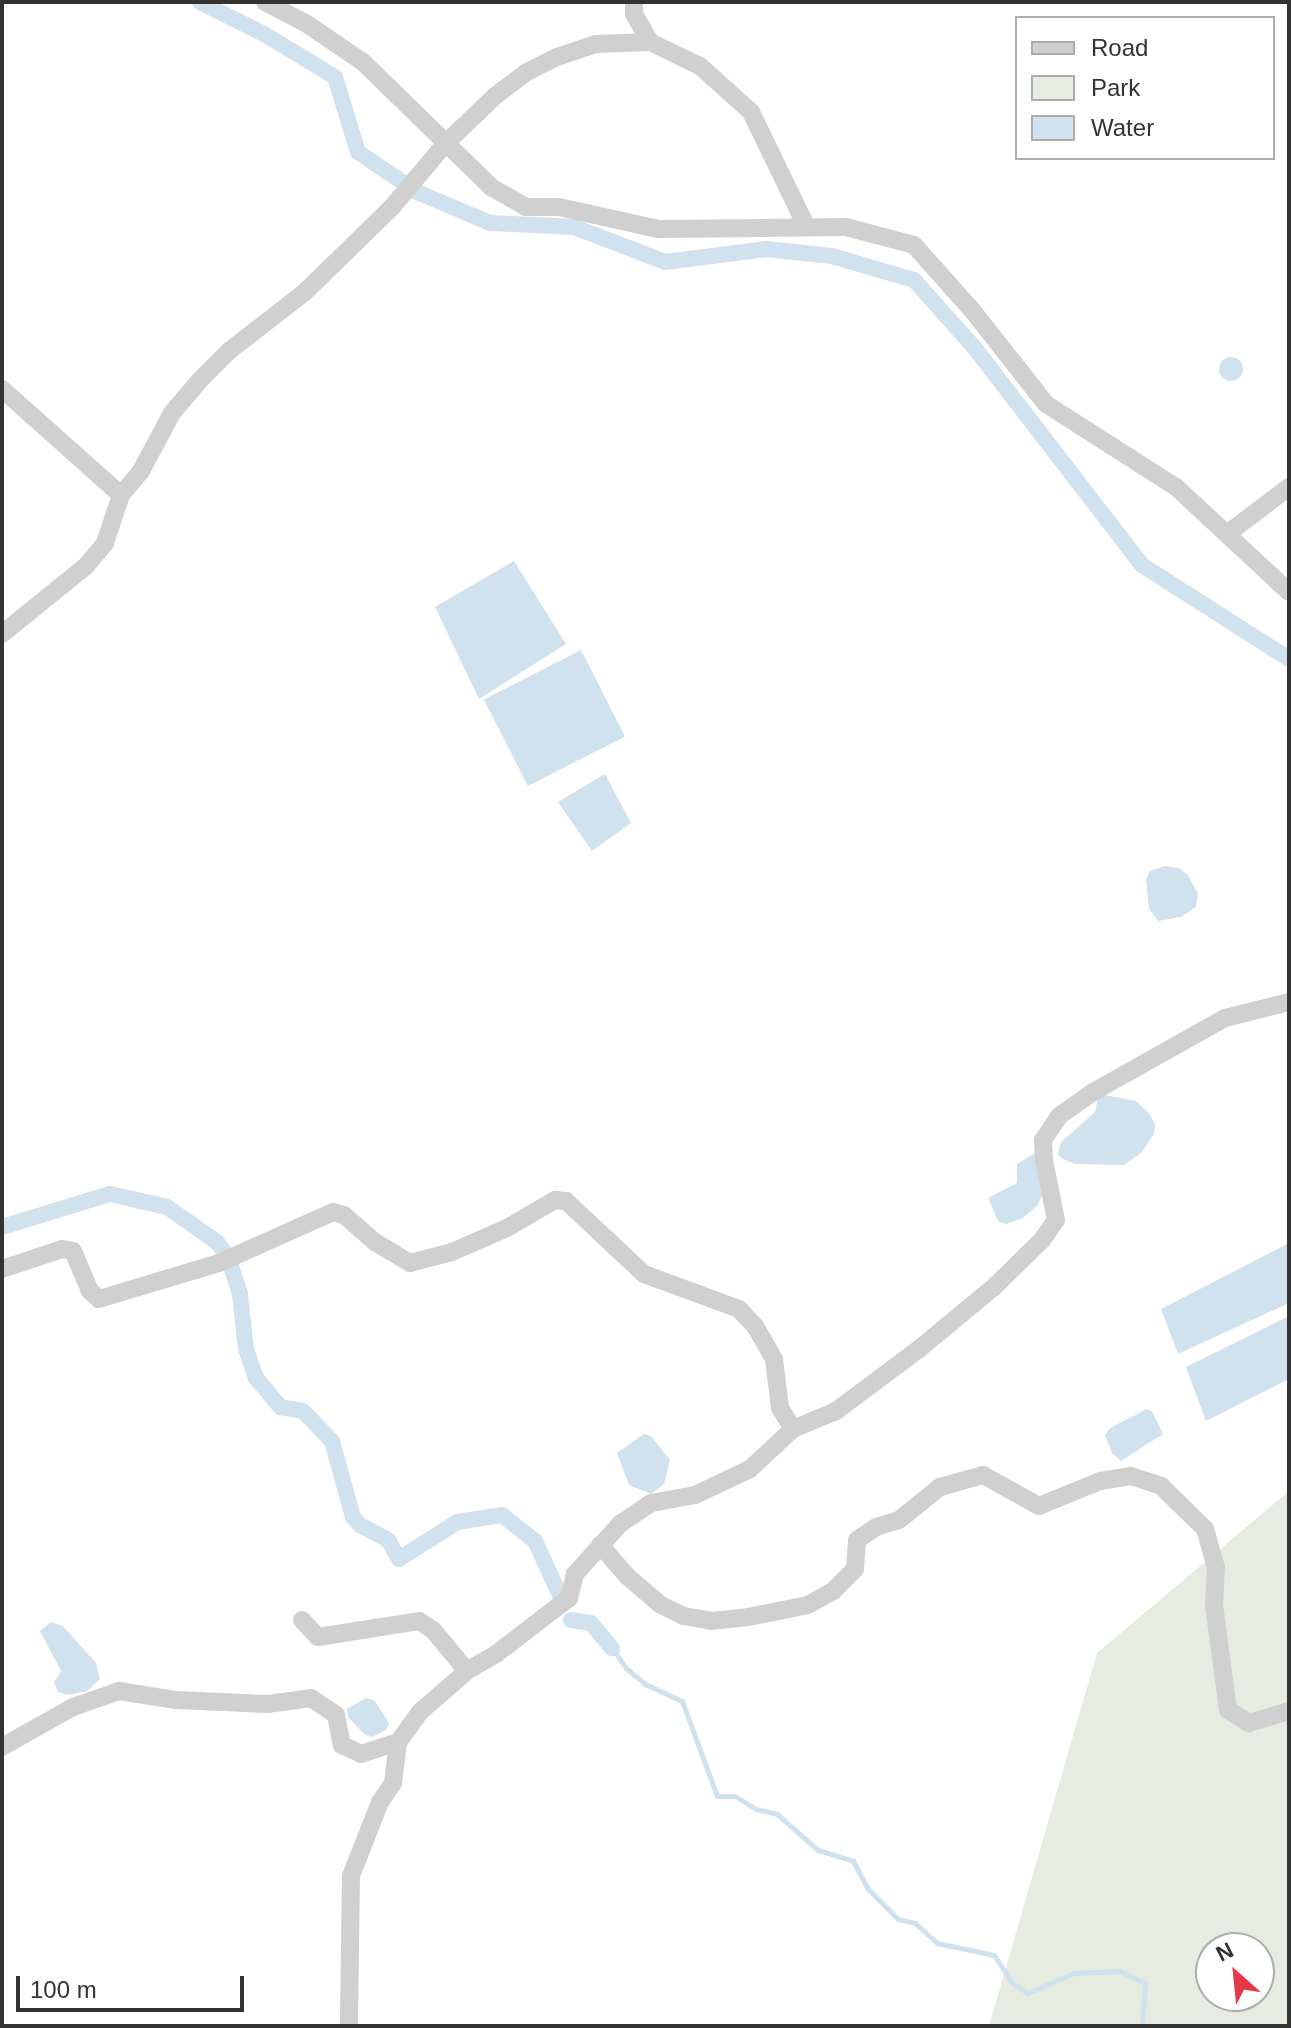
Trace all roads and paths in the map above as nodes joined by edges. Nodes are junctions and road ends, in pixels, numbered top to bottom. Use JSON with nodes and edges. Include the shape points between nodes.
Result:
{"nodes":[{"id":1,"x":265,"y":2,"type":"edge"},
{"id":2,"x":634,"y":2,"type":"edge"},
{"id":3,"x":650,"y":42,"type":"junction"},
{"id":4,"x":445,"y":144,"type":"junction"},
{"id":5,"x":806,"y":226,"type":"junction"},
{"id":6,"x":2,"y":389,"type":"edge"},
{"id":7,"x":1289,"y":487,"type":"edge"},
{"id":8,"x":121,"y":495,"type":"junction"},
{"id":9,"x":1227,"y":534,"type":"junction"},
{"id":10,"x":1289,"y":592,"type":"edge"},
{"id":11,"x":2,"y":634,"type":"edge"},
{"id":12,"x":1289,"y":1002,"type":"edge"},
{"id":13,"x":2,"y":1269,"type":"edge"},
{"id":14,"x":793,"y":1429,"type":"junction"},
{"id":15,"x":600,"y":1545,"type":"junction"},
{"id":16,"x":302,"y":1620,"type":"dead end"},
{"id":17,"x":467,"y":1671,"type":"junction"},
{"id":18,"x":1289,"y":1711,"type":"edge"},
{"id":19,"x":398,"y":1742,"type":"junction"},
{"id":20,"x":2,"y":1747,"type":"edge"},
{"id":21,"x":349,"y":2026,"type":"edge"}],
"edges":[{"from":1,"to":4,"type":"street","via":[[363,62]]},
{"from":2,"to":3,"type":"street","via":[[634,14]]},
{"from":3,"to":4,"type":"street","via":[[596,44],[557,57],[495,96]]},
{"from":3,"to":5,"type":"street","via":[[700,66],[751,112]]},
{"from":4,"to":5,"type":"street","via":[[491,187],[526,207],[559,207],[658,229]]},
{"from":4,"to":8,"type":"street","via":[[392,207],[305,292],[200,380],[172,413],[141,471]]},
{"from":5,"to":9,"type":"street","via":[[846,227],[914,245],[1046,404],[1176,487]]},
{"from":6,"to":8,"type":"street"},
{"from":7,"to":9,"type":"street"},
{"from":8,"to":11,"type":"street","via":[[105,543],[86,566]]},
{"from":9,"to":10,"type":"street"},
{"from":12,"to":14,"type":"street","via":[[1225,1018],[1059,1116],[1043,1140],[1056,1220],[1042,1240],[919,1349],[836,1411]]},
{"from":13,"to":14,"type":"street","via":[[62,1249],[73,1251],[90,1291],[99,1299],[219,1263],[333,1212],[410,1263],[452,1252],[555,1200],[566,1201],[644,1274],[739,1309],[774,1359],[780,1408]]},
{"from":14,"to":15,"type":"street","via":[[750,1469],[695,1495],[651,1503]]},
{"from":15,"to":17,"type":"street","via":[[575,1574],[569,1598]]},
{"from":15,"to":18,"type":"street","via":[[661,1605],[711,1621],[748,1617],[808,1605],[833,1591],[855,1569],[857,1540],[899,1520],[940,1487],[983,1475],[1039,1506],[1100,1481],[1131,1476],[1161,1486],[1205,1529],[1216,1567],[1214,1605],[1228,1710],[1249,1723]]},
{"from":16,"to":17,"type":"street","via":[[318,1637],[419,1621]]},
{"from":17,"to":19,"type":"street","via":[[420,1712]]},
{"from":19,"to":20,"type":"street","via":[[361,1754],[342,1745],[336,1715],[311,1698],[268,1704],[176,1700],[119,1691],[73,1707]]},
{"from":19,"to":21,"type":"street","via":[[393,1783],[380,1802],[351,1876]]}]}
